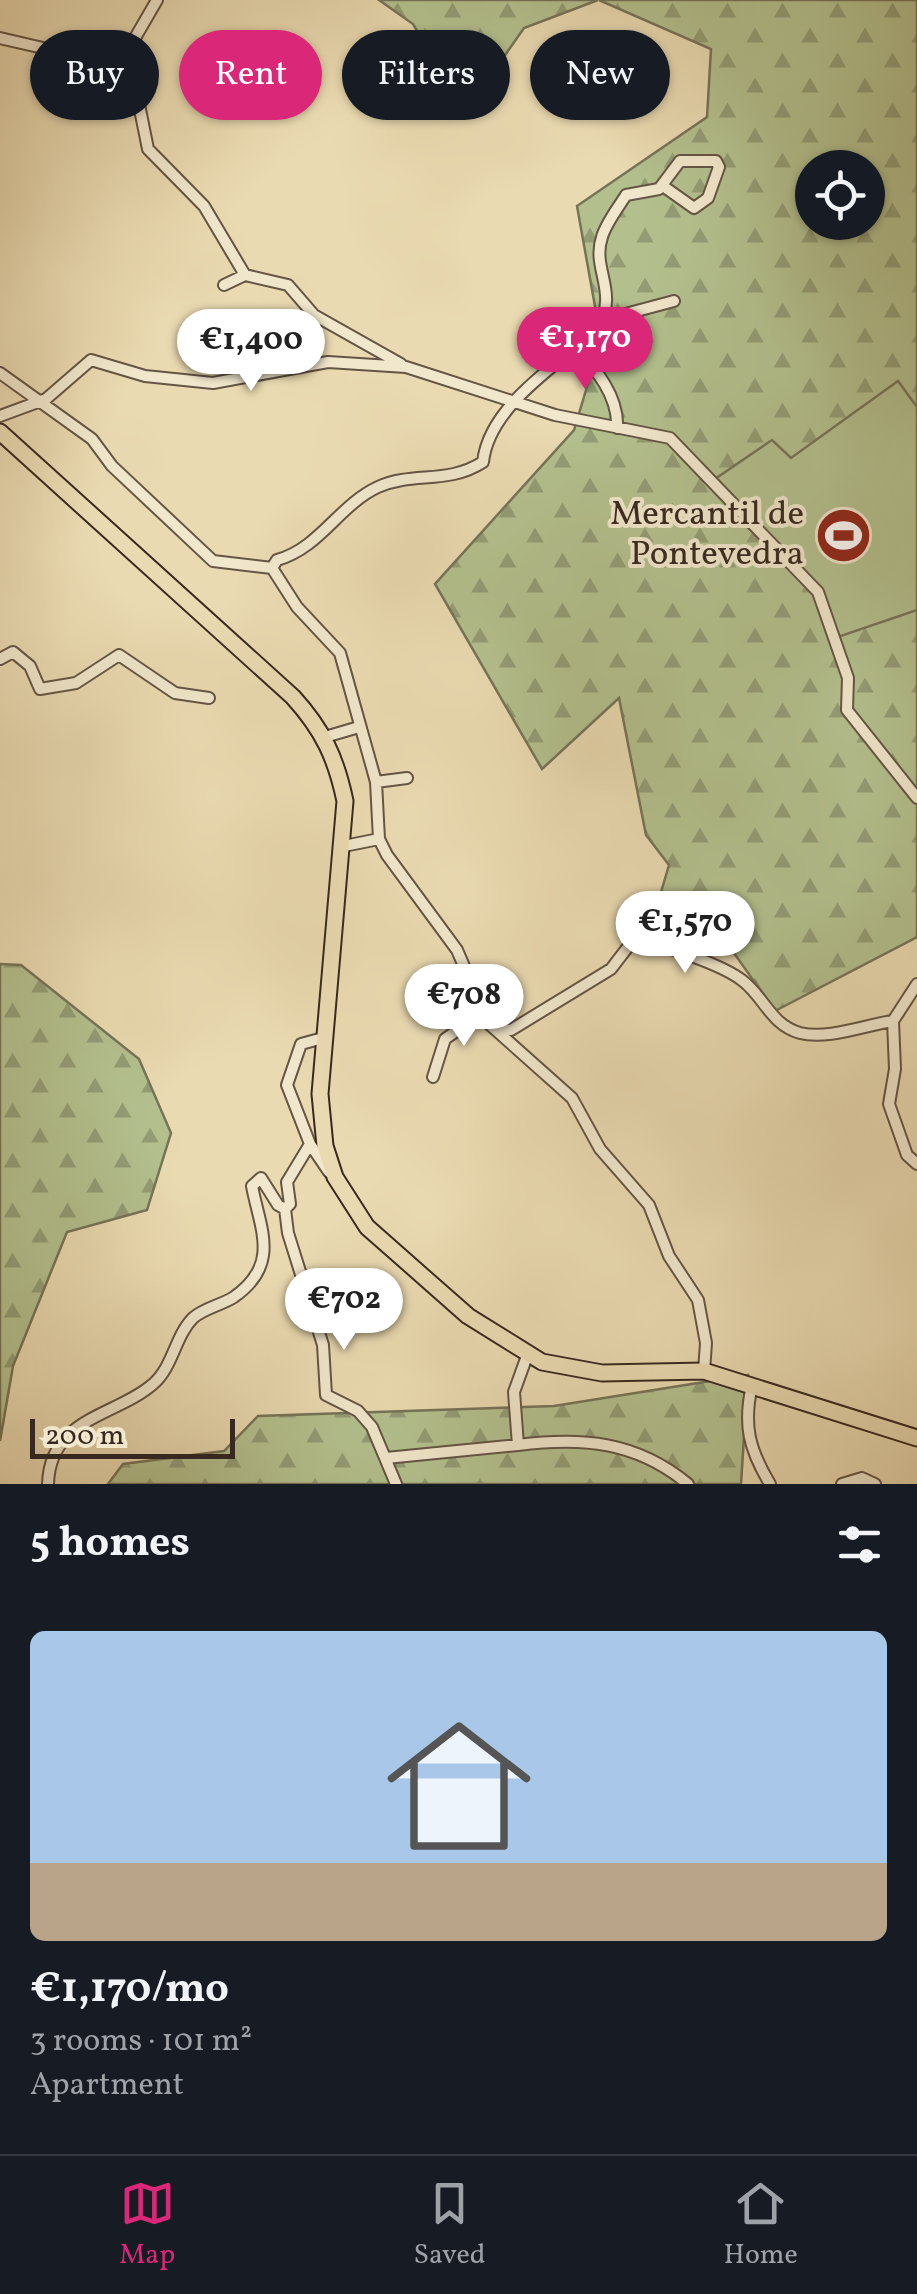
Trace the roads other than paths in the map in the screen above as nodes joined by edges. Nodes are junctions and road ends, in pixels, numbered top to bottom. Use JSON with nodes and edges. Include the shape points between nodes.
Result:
{"nodes":[{"id":1,"x":156,"y":0,"type":"edge"},
{"id":2,"x":139,"y":30,"type":"edge"},
{"id":3,"x":0,"y":38,"type":"edge"},
{"id":4,"x":30,"y":45,"type":"edge"},
{"id":5,"x":142,"y":120,"type":"edge"},
{"id":6,"x":663,"y":186,"type":"junction"},
{"id":7,"x":245,"y":275,"type":"junction"},
{"id":8,"x":224,"y":285,"type":"dead end"},
{"id":9,"x":674,"y":301,"type":"dead end"},
{"id":10,"x":603,"y":320,"type":"junction"},
{"id":11,"x":576,"y":348,"type":"junction"},
{"id":12,"x":406,"y":367,"type":"junction"},
{"id":13,"x":0,"y":373,"type":"edge"},
{"id":14,"x":37,"y":402,"type":"junction"},
{"id":15,"x":514,"y":403,"type":"junction"},
{"id":16,"x":0,"y":416,"type":"edge"},
{"id":17,"x":617,"y":428,"type":"junction"},
{"id":18,"x":0,"y":432,"type":"edge"},
{"id":19,"x":272,"y":568,"type":"junction"},
{"id":20,"x":0,"y":659,"type":"edge"},
{"id":21,"x":208,"y":698,"type":"dead end"},
{"id":22,"x":359,"y":727,"type":"junction"},
{"id":23,"x":325,"y":737,"type":"junction"},
{"id":24,"x":406,"y":778,"type":"dead end"},
{"id":25,"x":376,"y":782,"type":"junction"},
{"id":26,"x":917,"y":798,"type":"edge"},
{"id":27,"x":380,"y":839,"type":"junction"},
{"id":28,"x":344,"y":846,"type":"junction"},
{"id":29,"x":917,"y":984,"type":"edge"},
{"id":30,"x":482,"y":1013,"type":"junction"},
{"id":31,"x":893,"y":1021,"type":"junction"},
{"id":32,"x":489,"y":1024,"type":"junction"},
{"id":33,"x":323,"y":1038,"type":"junction"},
{"id":34,"x":433,"y":1078,"type":"dead end"},
{"id":35,"x":310,"y":1144,"type":"junction"},
{"id":36,"x":917,"y":1164,"type":"edge"},
{"id":37,"x":336,"y":1177,"type":"junction"},
{"id":38,"x":285,"y":1208,"type":"junction"},
{"id":39,"x":527,"y":1356,"type":"junction"},
{"id":40,"x":704,"y":1371,"type":"junction"},
{"id":41,"x":752,"y":1385,"type":"junction"},
{"id":42,"x":917,"y":1438,"type":"edge"},
{"id":43,"x":518,"y":1445,"type":"junction"},
{"id":44,"x":386,"y":1458,"type":"junction"},
{"id":45,"x":48,"y":1484,"type":"edge"},
{"id":46,"x":396,"y":1484,"type":"edge"},
{"id":47,"x":688,"y":1484,"type":"edge"},
{"id":48,"x":770,"y":1484,"type":"edge"},
{"id":49,"x":842,"y":1484,"type":"edge"},
{"id":50,"x":875,"y":1484,"type":"edge"}],
"edges":[{"from":1,"to":2,"type":"street"},
{"from":3,"to":4,"type":"street"},
{"from":5,"to":7,"type":"street","via":[[148,148],[204,206]]},
{"from":6,"to":6,"type":"street","via":[[680,161],[719,166],[708,198],[694,208]]},
{"from":6,"to":10,"type":"street","via":[[626,195],[601,237],[609,296]]},
{"from":7,"to":8,"type":"street"},
{"from":7,"to":12,"type":"street","via":[[288,285],[314,315]]},
{"from":9,"to":10,"type":"street"},
{"from":10,"to":11,"type":"street"},
{"from":11,"to":15,"type":"street"},
{"from":11,"to":17,"type":"street","via":[[614,404]]},
{"from":12,"to":14,"type":"street","via":[[328,362],[213,383],[145,376],[91,360]]},
{"from":12,"to":15,"type":"street"},
{"from":13,"to":14,"type":"street"},
{"from":14,"to":16,"type":"street"},
{"from":14,"to":19,"type":"street","via":[[92,439],[212,561]]},
{"from":15,"to":17,"type":"street"},
{"from":15,"to":19,"type":"street","via":[[485,446],[483,462],[460,476],[377,488],[299,554]]},
{"from":17,"to":26,"type":"street","via":[[670,438],[818,592],[846,669],[847,710]]},
{"from":18,"to":23,"type":"highway","via":[[293,696]]},
{"from":19,"to":22,"type":"street","via":[[340,654]]},
{"from":20,"to":21,"type":"street","via":[[13,652],[30,666],[40,689],[76,683],[119,655],[175,693]]},
{"from":22,"to":23,"type":"street"},
{"from":22,"to":25,"type":"street"},
{"from":23,"to":28,"type":"highway","via":[[345,801]]},
{"from":24,"to":25,"type":"street"},
{"from":25,"to":27,"type":"street"},
{"from":27,"to":28,"type":"street"},
{"from":27,"to":30,"type":"street","via":[[457,950]]},
{"from":28,"to":33,"type":"highway"},
{"from":29,"to":31,"type":"street"},
{"from":30,"to":32,"type":"street"},
{"from":30,"to":34,"type":"street","via":[[446,1040]]},
{"from":31,"to":32,"type":"street","via":[[819,1036],[796,1032],[771,1016],[736,975],[672,947],[634,939],[611,970],[511,1030]]},
{"from":31,"to":36,"type":"street","via":[[890,1119]]},
{"from":32,"to":40,"type":"street","via":[[572,1098],[600,1149],[649,1205],[669,1256],[698,1300]]},
{"from":33,"to":35,"type":"street","via":[[302,1044],[287,1085]]},
{"from":33,"to":37,"type":"highway","via":[[320,1094]]},
{"from":35,"to":37,"type":"street"},
{"from":35,"to":38,"type":"street","via":[[286,1182]]},
{"from":37,"to":39,"type":"highway","via":[[367,1227],[400,1260]]},
{"from":38,"to":44,"type":"street","via":[[324,1345],[326,1394],[358,1411]]},
{"from":38,"to":45,"type":"street","via":[[266,1182],[255,1180],[266,1242],[246,1286],[193,1318],[153,1385],[80,1426],[59,1448]]},
{"from":39,"to":40,"type":"highway","via":[[578,1371]]},
{"from":39,"to":43,"type":"street","via":[[514,1392]]},
{"from":40,"to":41,"type":"highway"},
{"from":41,"to":42,"type":"highway"},
{"from":41,"to":48,"type":"street","via":[[744,1419],[750,1448]]},
{"from":43,"to":44,"type":"street"},
{"from":43,"to":47,"type":"street","via":[[605,1442],[633,1449]]},
{"from":44,"to":46,"type":"street"},
{"from":49,"to":50,"type":"street","via":[[862,1478]]}]}
